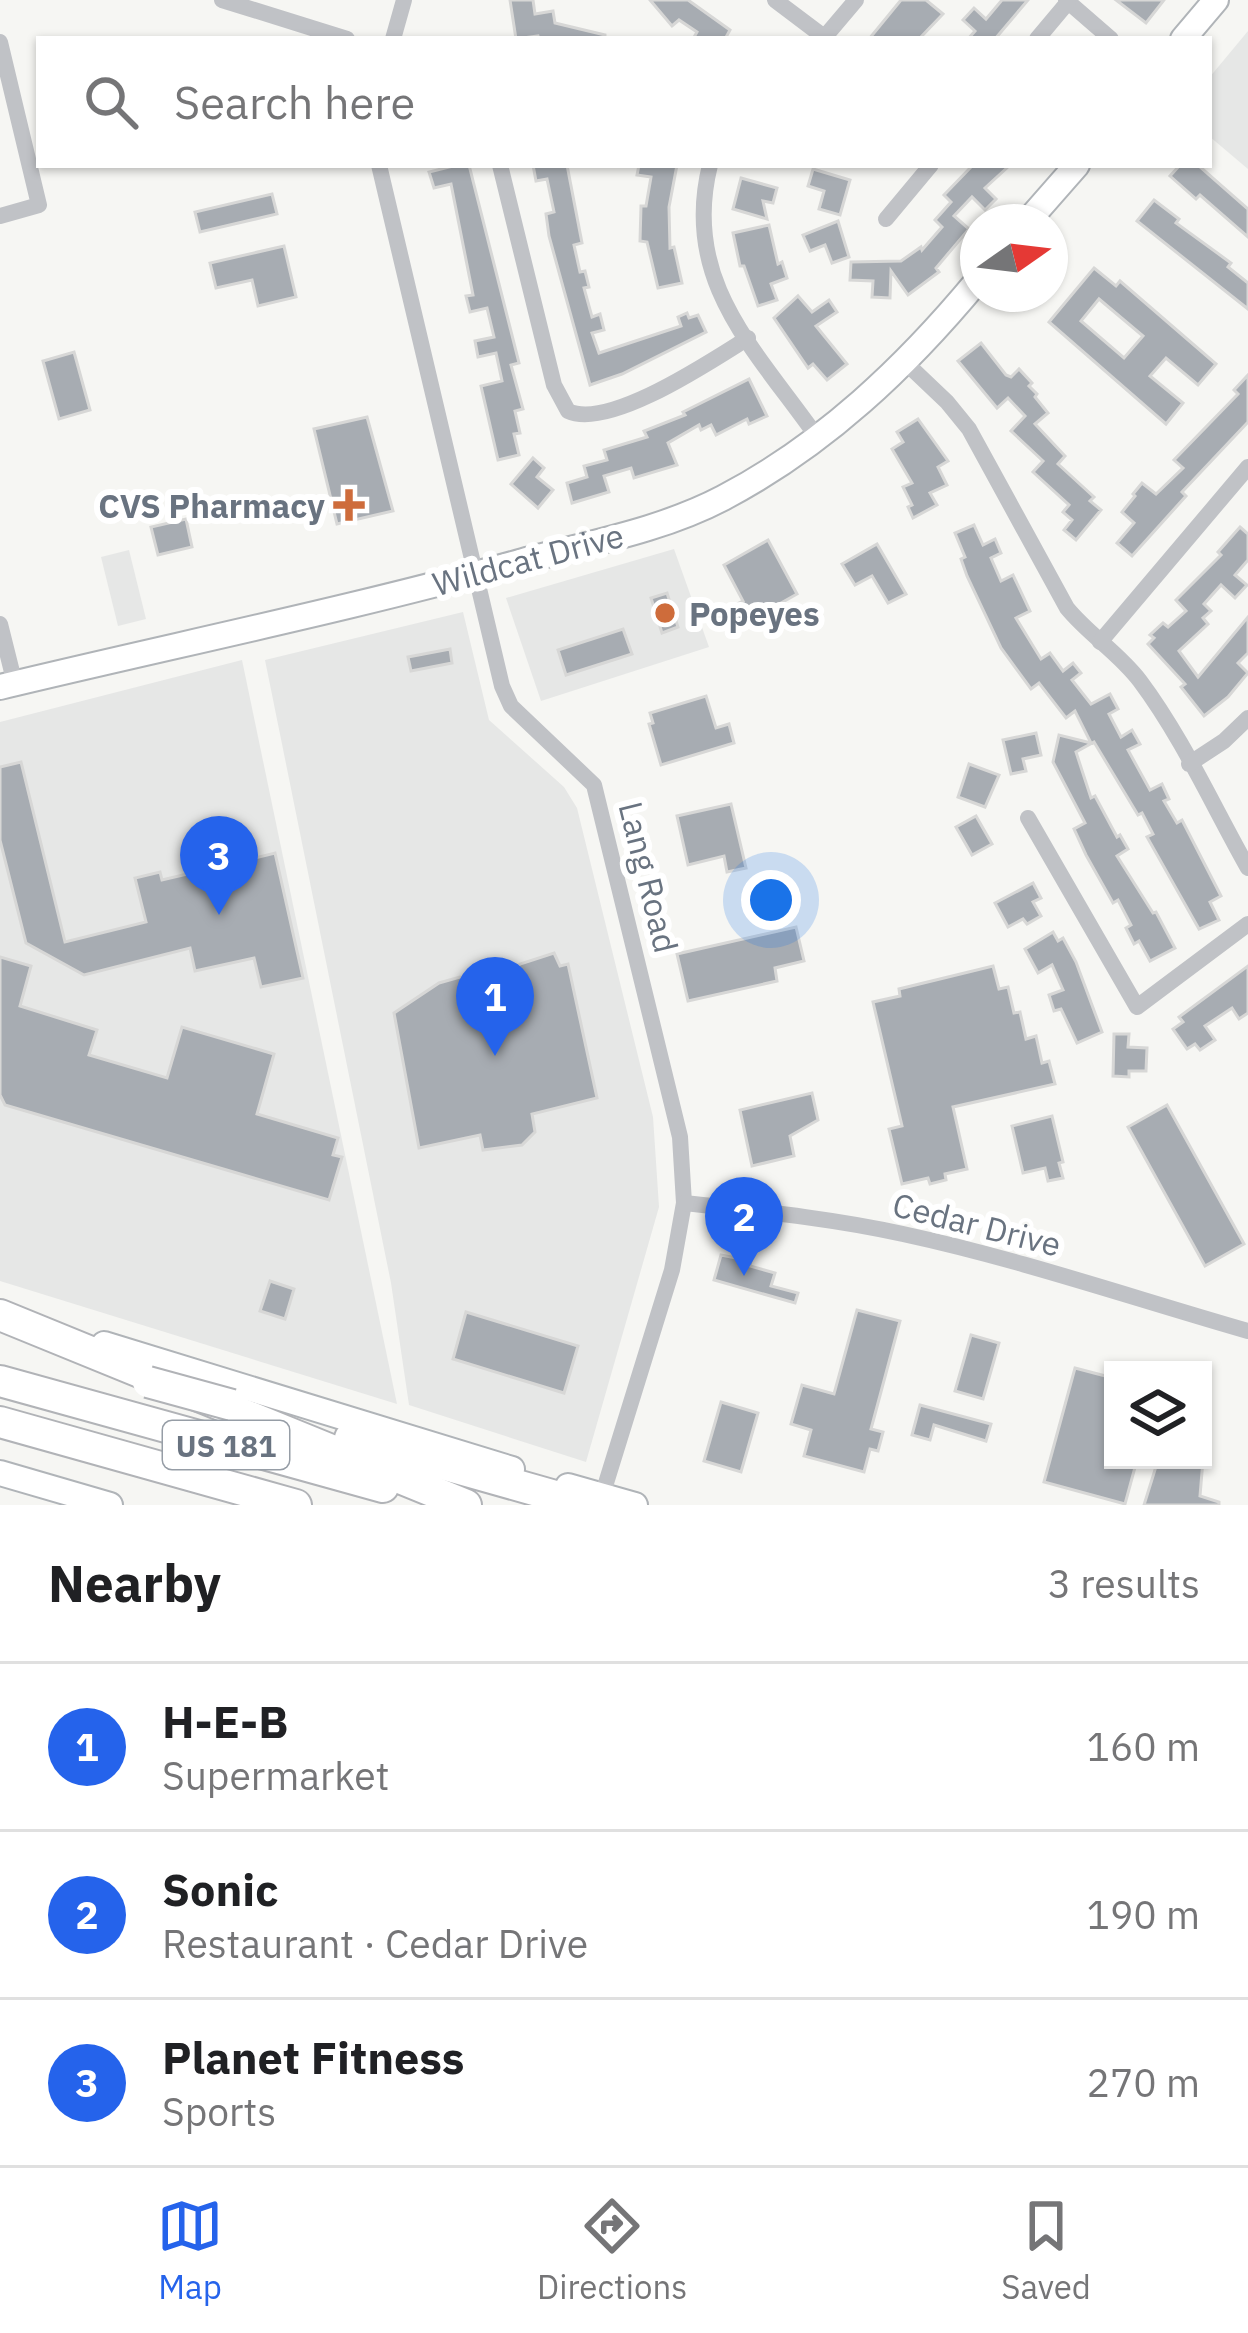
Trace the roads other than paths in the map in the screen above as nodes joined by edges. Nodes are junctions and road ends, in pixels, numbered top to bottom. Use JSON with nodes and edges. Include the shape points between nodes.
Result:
{"nodes":[{"id":1,"x":222,"y":0,"type":"edge"},
{"id":2,"x":404,"y":0,"type":"edge"},
{"id":3,"x":775,"y":0,"type":"edge"},
{"id":4,"x":856,"y":0,"type":"edge"},
{"id":5,"x":1216,"y":0,"type":"edge"},
{"id":6,"x":1067,"y":1,"type":"edge"},
{"id":7,"x":337,"y":36,"type":"edge"},
{"id":8,"x":394,"y":36,"type":"edge"},
{"id":9,"x":821,"y":36,"type":"edge"},
{"id":10,"x":826,"y":36,"type":"edge"},
{"id":11,"x":1039,"y":36,"type":"edge"},
{"id":12,"x":1108,"y":36,"type":"edge"},
{"id":13,"x":1186,"y":36,"type":"edge"},
{"id":14,"x":0,"y":42,"type":"edge"},
{"id":15,"x":381,"y":168,"type":"edge"},
{"id":16,"x":501,"y":168,"type":"edge"},
{"id":17,"x":709,"y":168,"type":"edge"},
{"id":18,"x":928,"y":168,"type":"edge"},
{"id":19,"x":1074,"y":168,"type":"edge"},
{"id":20,"x":1043,"y":204,"type":"edge"},
{"id":21,"x":0,"y":216,"type":"edge"},
{"id":22,"x":886,"y":218,"type":"dead end"},
{"id":23,"x":960,"y":301,"type":"edge"},
{"id":24,"x":748,"y":338,"type":"junction"},
{"id":25,"x":906,"y":363,"type":"junction"},
{"id":26,"x":817,"y":437,"type":"junction"},
{"id":27,"x":1248,"y":467,"type":"edge"},
{"id":28,"x":478,"y":574,"type":"junction"},
{"id":29,"x":0,"y":624,"type":"edge"},
{"id":30,"x":1100,"y":642,"type":"junction"},
{"id":31,"x":8,"y":686,"type":"edge"},
{"id":32,"x":1248,"y":718,"type":"edge"},
{"id":33,"x":1189,"y":764,"type":"junction"},
{"id":34,"x":1028,"y":818,"type":"dead end"},
{"id":35,"x":1248,"y":868,"type":"edge"},
{"id":36,"x":1248,"y":924,"type":"edge"},
{"id":37,"x":684,"y":1203,"type":"junction"},
{"id":38,"x":0,"y":1314,"type":"edge"},
{"id":39,"x":1248,"y":1331,"type":"edge"},
{"id":40,"x":0,"y":1339,"type":"edge"},
{"id":41,"x":0,"y":1381,"type":"edge"},
{"id":42,"x":0,"y":1422,"type":"edge"},
{"id":43,"x":107,"y":1451,"type":"junction"},
{"id":44,"x":0,"y":1473,"type":"edge"},
{"id":45,"x":35,"y":1495,"type":"edge"},
{"id":46,"x":594,"y":1501,"type":"edge"},
{"id":47,"x":110,"y":1505,"type":"edge"},
{"id":48,"x":236,"y":1505,"type":"edge"},
{"id":49,"x":296,"y":1505,"type":"edge"},
{"id":50,"x":453,"y":1505,"type":"edge"},
{"id":51,"x":466,"y":1505,"type":"edge"},
{"id":52,"x":635,"y":1505,"type":"edge"}],
"edges":[{"from":1,"to":7,"type":"street"},
{"from":2,"to":8,"type":"street"},
{"from":3,"to":9,"type":"street"},
{"from":4,"to":10,"type":"street"},
{"from":5,"to":13,"type":"main road"},
{"from":6,"to":11,"type":"street"},
{"from":6,"to":12,"type":"street"},
{"from":14,"to":21,"type":"street","via":[[39,205]]},
{"from":15,"to":28,"type":"street","name":"Lang Road"},
{"from":16,"to":24,"type":"street","via":[[554,385],[568,411],[594,415],[638,399]]},
{"from":17,"to":24,"type":"street","via":[[703,246],[719,294]]},
{"from":18,"to":22,"type":"street"},
{"from":19,"to":20,"type":"main road"},
{"from":23,"to":25,"type":"main road","name":"Wildcat Drive"},
{"from":24,"to":26,"type":"street"},
{"from":25,"to":26,"type":"main road","name":"Wildcat Drive"},
{"from":25,"to":30,"type":"street","via":[[969,430],[1067,608]]},
{"from":26,"to":28,"type":"main road","name":"Wildcat Drive","via":[[719,500]]},
{"from":27,"to":30,"type":"street"},
{"from":28,"to":31,"type":"main road","name":"Wildcat Drive"},
{"from":28,"to":37,"type":"street","name":"Lang Road","via":[[511,706],[594,785],[680,1137]]},
{"from":29,"to":31,"type":"street"},
{"from":30,"to":33,"type":"street","via":[[1137,678]]},
{"from":32,"to":33,"type":"street"},
{"from":33,"to":35,"type":"street"},
{"from":34,"to":36,"type":"street","via":[[1137,1006]]},
{"from":37,"to":39,"type":"street","name":"Cedar Drive","via":[[899,1233]]},
{"from":37,"to":46,"type":"street","name":"Lang Road","via":[[672,1270]]},
{"from":38,"to":46,"type":"main road"},
{"from":38,"to":51,"type":"highway"},
{"from":40,"to":46,"type":"highway","bridge":true},
{"from":41,"to":50,"type":"highway","number":"US 181"},
{"from":42,"to":43,"type":"highway","number":"US 181"},
{"from":43,"to":48,"type":"highway"},
{"from":43,"to":49,"type":"highway","number":"US 181"},
{"from":44,"to":45,"type":"main road"},
{"from":45,"to":47,"type":"main road"},
{"from":46,"to":52,"type":"main road"}]}
